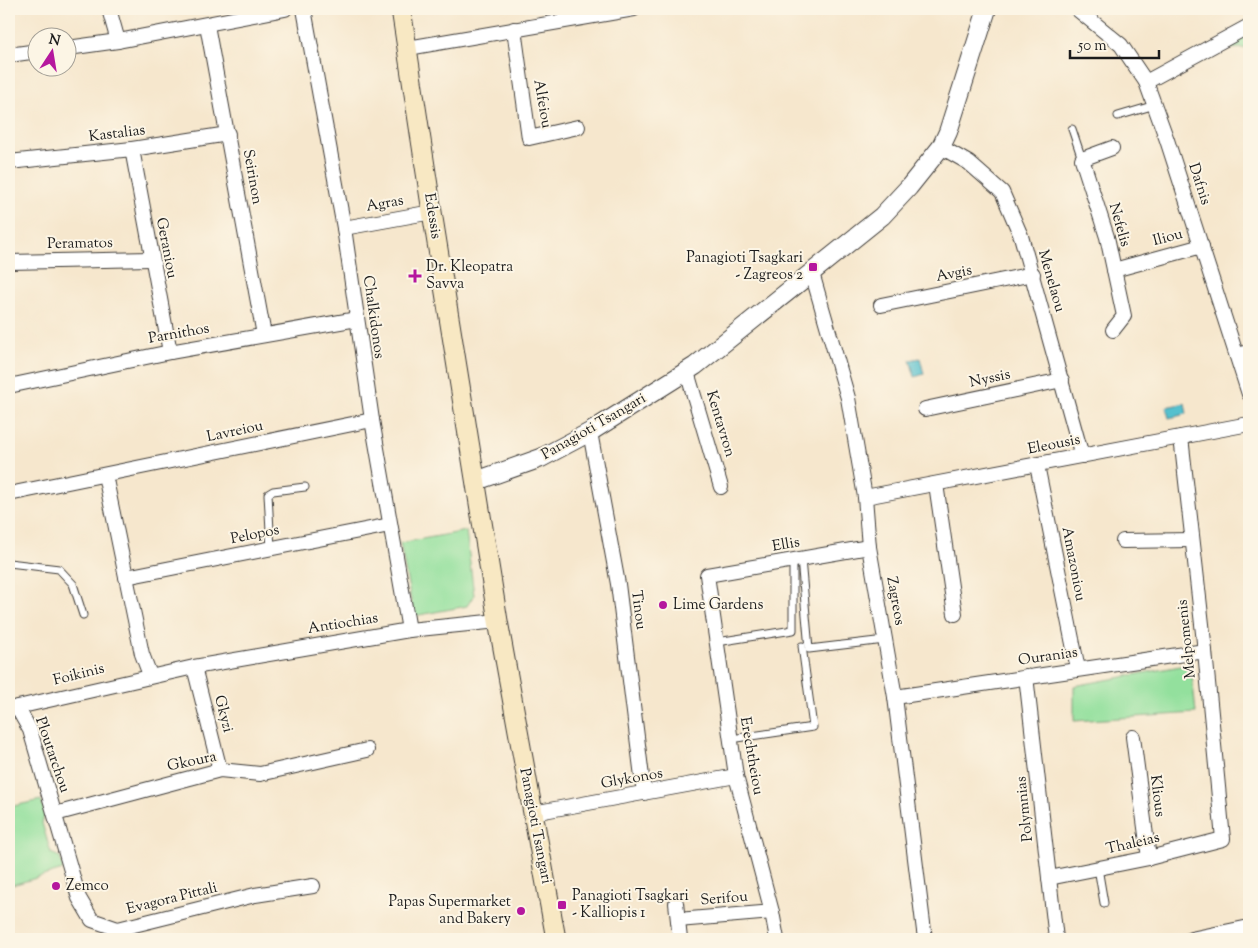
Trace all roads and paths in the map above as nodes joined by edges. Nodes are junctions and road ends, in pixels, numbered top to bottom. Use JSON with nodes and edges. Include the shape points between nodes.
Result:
{"nodes":[{"id":1,"x":109,"y":9,"type":"edge"},
{"id":2,"x":285,"y":9,"type":"edge"},
{"id":3,"x":304,"y":9,"type":"edge"},
{"id":4,"x":402,"y":9,"type":"edge"},
{"id":5,"x":634,"y":9,"type":"edge"},
{"id":6,"x":987,"y":9,"type":"edge"},
{"id":7,"x":1077,"y":9,"type":"edge"},
{"id":8,"x":207,"y":25,"type":"junction"},
{"id":9,"x":1249,"y":26,"type":"edge"},
{"id":10,"x":514,"y":29,"type":"junction"},
{"id":11,"x":118,"y":41,"type":"junction"},
{"id":12,"x":78,"y":47,"type":"edge"},
{"id":13,"x":408,"y":48,"type":"junction"},
{"id":14,"x":28,"y":52,"type":"edge"},
{"id":15,"x":9,"y":55,"type":"edge"},
{"id":16,"x":1146,"y":82,"type":"junction"},
{"id":17,"x":1154,"y":105,"type":"junction"},
{"id":18,"x":1118,"y":116,"type":"dead end"},
{"id":19,"x":578,"y":127,"type":"dead end"},
{"id":20,"x":1072,"y":129,"type":"dead end"},
{"id":21,"x":228,"y":134,"type":"junction"},
{"id":22,"x":940,"y":147,"type":"junction"},
{"id":23,"x":1112,"y":148,"type":"dead end"},
{"id":24,"x":132,"y":149,"type":"junction"},
{"id":25,"x":1082,"y":160,"type":"junction"},
{"id":26,"x":9,"y":162,"type":"edge"},
{"id":27,"x":432,"y":212,"type":"junction"},
{"id":28,"x":344,"y":228,"type":"junction"},
{"id":29,"x":1202,"y":246,"type":"junction"},
{"id":30,"x":151,"y":259,"type":"junction"},
{"id":31,"x":9,"y":262,"type":"edge"},
{"id":32,"x":1114,"y":270,"type":"junction"},
{"id":33,"x":812,"y":273,"type":"junction"},
{"id":34,"x":1033,"y":274,"type":"junction"},
{"id":35,"x":881,"y":305,"type":"dead end"},
{"id":36,"x":357,"y":319,"type":"junction"},
{"id":37,"x":1114,"y":330,"type":"dead end"},
{"id":38,"x":264,"y":335,"type":"junction"},
{"id":39,"x":170,"y":352,"type":"junction"},
{"id":40,"x":1243,"y":354,"type":"edge"},
{"id":41,"x":687,"y":372,"type":"junction"},
{"id":42,"x":1062,"y":380,"type":"junction"},
{"id":43,"x":9,"y":386,"type":"edge"},
{"id":44,"x":1249,"y":394,"type":"edge"},
{"id":45,"x":925,"y":409,"type":"dead end"},
{"id":46,"x":372,"y":420,"type":"junction"},
{"id":47,"x":1249,"y":424,"type":"edge"},
{"id":48,"x":590,"y":432,"type":"junction"},
{"id":49,"x":1180,"y":437,"type":"junction"},
{"id":50,"x":1082,"y":456,"type":"junction"},
{"id":51,"x":1037,"y":464,"type":"junction"},
{"id":52,"x":105,"y":475,"type":"junction"},
{"id":53,"x":476,"y":481,"type":"junction"},
{"id":54,"x":936,"y":484,"type":"junction"},
{"id":55,"x":306,"y":487,"type":"dead end"},
{"id":56,"x":721,"y":487,"type":"dead end"},
{"id":57,"x":9,"y":494,"type":"edge"},
{"id":58,"x":865,"y":497,"type":"junction"},
{"id":59,"x":390,"y":525,"type":"junction"},
{"id":60,"x":1192,"y":540,"type":"junction"},
{"id":61,"x":1123,"y":541,"type":"dead end"},
{"id":62,"x":869,"y":548,"type":"junction"},
{"id":63,"x":271,"y":549,"type":"junction"},
{"id":64,"x":797,"y":560,"type":"junction"},
{"id":65,"x":9,"y":563,"type":"edge"},
{"id":66,"x":707,"y":575,"type":"joint"},
{"id":67,"x":126,"y":577,"type":"junction"},
{"id":68,"x":955,"y":614,"type":"dead end"},
{"id":69,"x":84,"y":615,"type":"dead end"},
{"id":70,"x":498,"y":621,"type":"junction"},
{"id":71,"x":409,"y":630,"type":"junction"},
{"id":72,"x":886,"y":640,"type":"junction"},
{"id":73,"x":717,"y":642,"type":"junction"},
{"id":74,"x":802,"y":646,"type":"dead end"},
{"id":75,"x":1205,"y":651,"type":"junction"},
{"id":76,"x":194,"y":667,"type":"junction"},
{"id":77,"x":1078,"y":669,"type":"junction"},
{"id":78,"x":150,"y":675,"type":"junction"},
{"id":79,"x":1026,"y":676,"type":"junction"},
{"id":80,"x":895,"y":697,"type":"junction"},
{"id":81,"x":13,"y":708,"type":"edge"},
{"id":82,"x":1134,"y":737,"type":"dead end"},
{"id":83,"x":731,"y":740,"type":"junction"},
{"id":84,"x":367,"y":750,"type":"dead end"},
{"id":85,"x":220,"y":770,"type":"junction"},
{"id":86,"x":736,"y":776,"type":"junction"},
{"id":87,"x":644,"y":793,"type":"junction"},
{"id":88,"x":533,"y":813,"type":"junction"},
{"id":89,"x":55,"y":814,"type":"junction"},
{"id":90,"x":1223,"y":839,"type":"joint"},
{"id":91,"x":1148,"y":858,"type":"junction"},
{"id":92,"x":1098,"y":868,"type":"junction"},
{"id":93,"x":1049,"y":878,"type":"junction"},
{"id":94,"x":313,"y":886,"type":"dead end"},
{"id":95,"x":676,"y":903,"type":"dead end"},
{"id":96,"x":1104,"y":904,"type":"dead end"},
{"id":97,"x":772,"y":912,"type":"junction"},
{"id":98,"x":678,"y":920,"type":"junction"},
{"id":99,"x":1249,"y":927,"type":"edge"},
{"id":100,"x":1232,"y":934,"type":"edge"},
{"id":101,"x":556,"y":939,"type":"edge"},
{"id":102,"x":680,"y":939,"type":"edge"},
{"id":103,"x":777,"y":939,"type":"edge"},
{"id":104,"x":926,"y":939,"type":"edge"},
{"id":105,"x":1056,"y":939,"type":"edge"},
{"id":106,"x":1192,"y":939,"type":"edge"}],
"edges":[{"from":1,"to":11,"type":"street"},
{"from":2,"to":8,"type":"street"},
{"from":3,"to":28,"type":"street","name":"Chalkidonos"},
{"from":4,"to":13,"type":"main road","name":"Edessis"},
{"from":5,"to":10,"type":"street"},
{"from":6,"to":22,"type":"street","name":"Panagioti Tsangari","via":[[948,132]]},
{"from":7,"to":16,"type":"street","name":"Dafnis","via":[[1121,45]]},
{"from":8,"to":11,"type":"street"},
{"from":8,"to":21,"type":"street","name":"Seirinon"},
{"from":9,"to":16,"type":"street"},
{"from":10,"to":13,"type":"street"},
{"from":10,"to":19,"type":"street","name":"Alfeiou","via":[[529,138]]},
{"from":11,"to":12,"type":"street"},
{"from":13,"to":27,"type":"main road","name":"Edessis"},
{"from":14,"to":15,"type":"street"},
{"from":16,"to":17,"type":"street","name":"Dafnis"},
{"from":17,"to":18,"type":"lane"},
{"from":17,"to":29,"type":"street","name":"Dafnis"},
{"from":20,"to":25,"type":"lane"},
{"from":21,"to":24,"type":"street","name":"Kastalias"},
{"from":21,"to":38,"type":"street","name":"Seirinon"},
{"from":22,"to":33,"type":"street","name":"Panagioti Tsangari","via":[[882,216]]},
{"from":22,"to":34,"type":"street","name":"Menelaou","via":[[969,163],[1002,192],[1022,236]]},
{"from":23,"to":25,"type":"street"},
{"from":24,"to":26,"type":"street","name":"Kastalias"},
{"from":24,"to":30,"type":"street","name":"Geraniou"},
{"from":25,"to":32,"type":"street","name":"Nefelis"},
{"from":27,"to":28,"type":"street","name":"Agras"},
{"from":27,"to":53,"type":"main road","name":"Edessis"},
{"from":28,"to":36,"type":"street","name":"Chalkidonos"},
{"from":29,"to":32,"type":"street","name":"Iliou"},
{"from":29,"to":40,"type":"street","name":"Dafnis"},
{"from":30,"to":31,"type":"street","name":"Peramatos"},
{"from":30,"to":39,"type":"street","name":"Geraniou"},
{"from":32,"to":37,"type":"street","name":"Nefelis","via":[[1124,316]]},
{"from":33,"to":41,"type":"street","name":"Panagioti Tsangari"},
{"from":33,"to":58,"type":"street","name":"Zagreos","via":[[848,398]]},
{"from":34,"to":35,"type":"street","name":"Avgis"},
{"from":34,"to":42,"type":"street","name":"Menelaou"},
{"from":36,"to":38,"type":"street","name":"Parnithos"},
{"from":36,"to":46,"type":"street","name":"Chalkidonos"},
{"from":38,"to":39,"type":"street","name":"Parnithos"},
{"from":39,"to":43,"type":"street","name":"Parnithos"},
{"from":40,"to":44,"type":"street","name":"Dafnis"},
{"from":41,"to":48,"type":"street","name":"Panagioti Tsangari"},
{"from":41,"to":56,"type":"street","name":"Kentavron"},
{"from":42,"to":45,"type":"street","name":"Nyssis"},
{"from":42,"to":50,"type":"street","name":"Menelaou"},
{"from":46,"to":52,"type":"street","name":"Lavreiou"},
{"from":46,"to":59,"type":"street","name":"Chalkidonos"},
{"from":47,"to":49,"type":"street","name":"Eleousis"},
{"from":48,"to":53,"type":"street","name":"Panagioti Tsangari","via":[[542,458]]},
{"from":48,"to":87,"type":"street","name":"Tinou","via":[[618,584]]},
{"from":49,"to":50,"type":"street","name":"Eleousis"},
{"from":49,"to":60,"type":"street","name":"Melpomenis"},
{"from":50,"to":51,"type":"street","name":"Eleousis"},
{"from":51,"to":54,"type":"street","name":"Eleousis"},
{"from":51,"to":77,"type":"street","name":"Amazoniou"},
{"from":52,"to":57,"type":"street","name":"Lavreiou"},
{"from":52,"to":67,"type":"street"},
{"from":53,"to":70,"type":"main road","name":"Panagioti Tsangari"},
{"from":54,"to":58,"type":"street","name":"Eleousis"},
{"from":54,"to":68,"type":"street"},
{"from":55,"to":63,"type":"lane","via":[[268,494]]},
{"from":58,"to":62,"type":"street","name":"Zagreos"},
{"from":59,"to":63,"type":"street","name":"Pelopos"},
{"from":59,"to":71,"type":"street","name":"Chalkidonos"},
{"from":60,"to":61,"type":"street"},
{"from":60,"to":75,"type":"street","name":"Melpomenis"},
{"from":62,"to":64,"type":"street","name":"Ellis"},
{"from":62,"to":72,"type":"street","name":"Zagreos"},
{"from":63,"to":67,"type":"street","name":"Pelopos"},
{"from":64,"to":66,"type":"street","name":"Ellis"},
{"from":64,"to":72,"type":"lane","via":[[809,649]]},
{"from":64,"to":73,"type":"lane","via":[[793,630]]},
{"from":65,"to":69,"type":"lane","via":[[59,569],[73,584]]},
{"from":66,"to":73,"type":"street","name":"Erechtheiou"},
{"from":67,"to":78,"type":"street","via":[[142,654]]},
{"from":70,"to":71,"type":"street","name":"Antiochias"},
{"from":70,"to":88,"type":"main road","name":"Panagioti Tsangari"},
{"from":71,"to":76,"type":"street","name":"Antiochias"},
{"from":72,"to":80,"type":"street","name":"Zagreos"},
{"from":73,"to":83,"type":"street","name":"Erechtheiou"},
{"from":74,"to":83,"type":"lane","via":[[814,728]]},
{"from":75,"to":77,"type":"street","name":"Ouranias"},
{"from":75,"to":90,"type":"street","name":"Melpomenis"},
{"from":76,"to":78,"type":"street","name":"Antiochias"},
{"from":76,"to":85,"type":"street","name":"Gkyzi"},
{"from":77,"to":79,"type":"street","name":"Ouranias"},
{"from":78,"to":81,"type":"street","name":"Foikinis"},
{"from":79,"to":80,"type":"street","name":"Ouranias"},
{"from":79,"to":93,"type":"street","name":"Polymnias"},
{"from":80,"to":104,"type":"street","name":"Zagreos"},
{"from":81,"to":89,"type":"street","name":"Ploutarchou","via":[[30,730]]},
{"from":82,"to":91,"type":"street","name":"Klious"},
{"from":83,"to":86,"type":"street","name":"Erechtheiou"},
{"from":84,"to":85,"type":"street","name":"Gkoura","via":[[260,774]]},
{"from":85,"to":89,"type":"street","name":"Gkoura"},
{"from":86,"to":87,"type":"street","name":"Glykonos"},
{"from":86,"to":97,"type":"street","name":"Erechtheiou"},
{"from":87,"to":88,"type":"street","name":"Glykonos"},
{"from":88,"to":101,"type":"main road","name":"Panagioti Tsangari"},
{"from":89,"to":94,"type":"street","name":"Evagora Pittali","via":[[79,898],[92,920],[106,926],[118,929],[255,895]]},
{"from":90,"to":91,"type":"street","name":"Thaleias"},
{"from":91,"to":92,"type":"street","name":"Thaleias"},
{"from":92,"to":93,"type":"street","name":"Thaleias"},
{"from":92,"to":96,"type":"lane"},
{"from":93,"to":105,"type":"street","name":"Polymnias"},
{"from":95,"to":98,"type":"street"},
{"from":97,"to":98,"type":"street","name":"Serifou"},
{"from":97,"to":103,"type":"street","name":"Erechtheiou"},
{"from":98,"to":102,"type":"street"},
{"from":99,"to":100,"type":"street"},
{"from":100,"to":106,"type":"street"}]}
